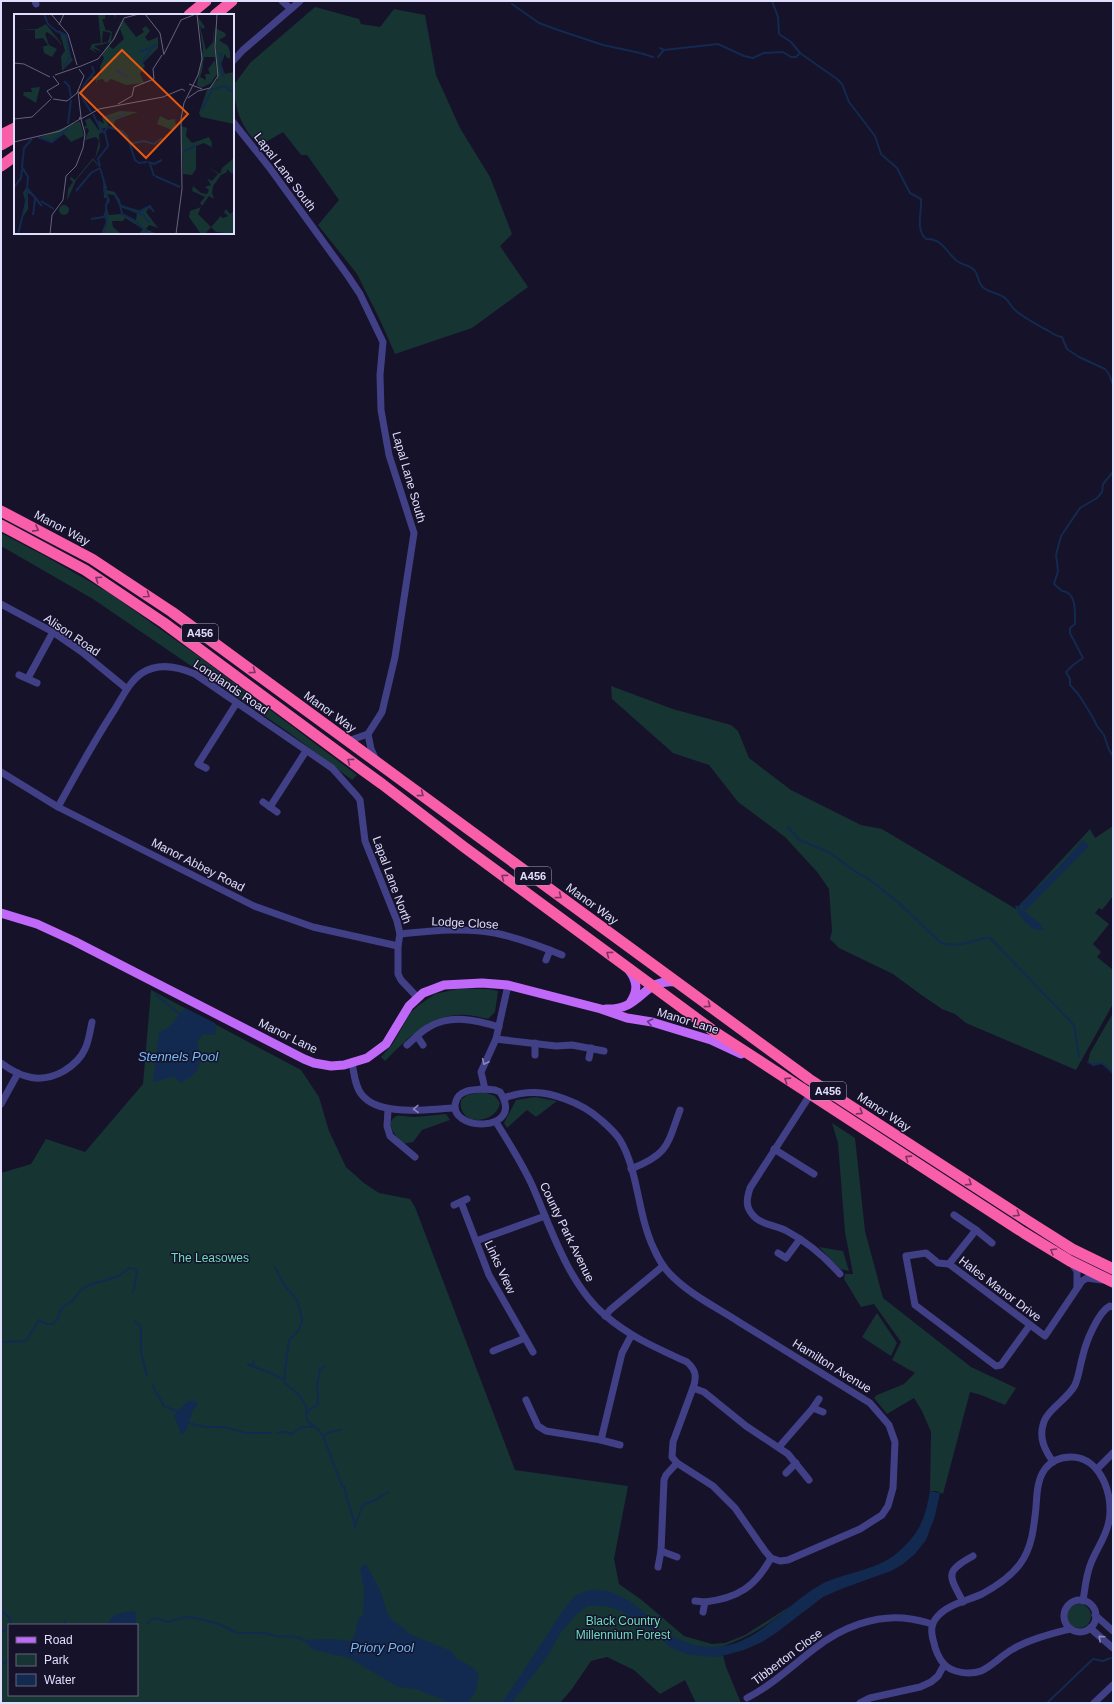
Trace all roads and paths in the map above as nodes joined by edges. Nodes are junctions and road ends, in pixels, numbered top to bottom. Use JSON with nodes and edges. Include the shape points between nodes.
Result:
{"nodes":[{"id":1,"x":206,"y":1,"type":"edge"},
{"id":2,"x":232,"y":1,"type":"edge"},
{"id":3,"x":282,"y":1,"type":"edge"},
{"id":4,"x":300,"y":1,"type":"edge"},
{"id":5,"x":290,"y":9,"type":"junction"},
{"id":6,"x":190,"y":14,"type":"edge"},
{"id":7,"x":217,"y":14,"type":"edge"},
{"id":8,"x":234,"y":60,"type":"edge"},
{"id":9,"x":234,"y":123,"type":"edge"},
{"id":10,"x":14,"y":128,"type":"edge"},
{"id":11,"x":1,"y":135,"type":"edge"},
{"id":12,"x":14,"y":138,"type":"edge"},
{"id":13,"x":1,"y":145,"type":"edge"},
{"id":14,"x":14,"y":154,"type":"edge"},
{"id":15,"x":14,"y":157,"type":"edge"},
{"id":16,"x":1,"y":160,"type":"edge"},
{"id":17,"x":1,"y":166,"type":"edge"},
{"id":18,"x":1,"y":511,"type":"edge"},
{"id":19,"x":1,"y":525,"type":"edge"},
{"id":20,"x":1,"y":604,"type":"edge"},
{"id":21,"x":53,"y":632,"type":"junction"},
{"id":22,"x":19,"y":675,"type":"dead end"},
{"id":23,"x":28,"y":678,"type":"junction"},
{"id":24,"x":37,"y":683,"type":"dead end"},
{"id":25,"x":127,"y":689,"type":"junction"},
{"id":26,"x":236,"y":704,"type":"junction"},
{"id":27,"x":368,"y":734,"type":"junction"},
{"id":28,"x":348,"y":741,"type":"junction"},
{"id":29,"x":306,"y":751,"type":"junction"},
{"id":30,"x":377,"y":762,"type":"junction"},
{"id":31,"x":206,"y":768,"type":"dead end"},
{"id":32,"x":1,"y":772,"type":"edge"},
{"id":33,"x":350,"y":789,"type":"joint"},
{"id":34,"x":263,"y":802,"type":"dead end"},
{"id":35,"x":58,"y":807,"type":"junction"},
{"id":36,"x":270,"y":807,"type":"junction"},
{"id":37,"x":277,"y":812,"type":"dead end"},
{"id":38,"x":1,"y":913,"type":"edge"},
{"id":39,"x":400,"y":934,"type":"junction"},
{"id":40,"x":398,"y":946,"type":"junction"},
{"id":41,"x":550,"y":950,"type":"junction"},
{"id":42,"x":562,"y":955,"type":"dead end"},
{"id":43,"x":546,"y":960,"type":"dead end"},
{"id":44,"x":628,"y":969,"type":"junction"},
{"id":45,"x":676,"y":982,"type":"junction"},
{"id":46,"x":508,"y":985,"type":"junction"},
{"id":47,"x":651,"y":986,"type":"junction"},
{"id":48,"x":418,"y":998,"type":"junction"},
{"id":49,"x":627,"y":1006,"type":"junction"},
{"id":50,"x":601,"y":1009,"type":"junction"},
{"id":51,"x":634,"y":1019,"type":"junction"},
{"id":52,"x":92,"y":1022,"type":"dead end"},
{"id":53,"x":499,"y":1027,"type":"junction"},
{"id":54,"x":417,"y":1036,"type":"junction"},
{"id":55,"x":496,"y":1039,"type":"junction"},
{"id":56,"x":535,"y":1043,"type":"junction"},
{"id":57,"x":407,"y":1045,"type":"dead end"},
{"id":58,"x":423,"y":1045,"type":"dead end"},
{"id":59,"x":591,"y":1048,"type":"junction"},
{"id":60,"x":604,"y":1051,"type":"dead end"},
{"id":61,"x":535,"y":1055,"type":"dead end"},
{"id":62,"x":589,"y":1058,"type":"dead end"},
{"id":63,"x":1,"y":1063,"type":"edge"},
{"id":64,"x":352,"y":1063,"type":"junction"},
{"id":65,"x":764,"y":1065,"type":"junction"},
{"id":66,"x":18,"y":1073,"type":"junction"},
{"id":67,"x":485,"y":1089,"type":"junction"},
{"id":68,"x":810,"y":1094,"type":"junction"},
{"id":69,"x":504,"y":1098,"type":"junction"},
{"id":70,"x":1,"y":1104,"type":"edge"},
{"id":71,"x":455,"y":1108,"type":"junction"},
{"id":72,"x":388,"y":1110,"type":"junction"},
{"id":73,"x":680,"y":1110,"type":"dead end"},
{"id":74,"x":496,"y":1122,"type":"junction"},
{"id":75,"x":774,"y":1149,"type":"junction"},
{"id":76,"x":415,"y":1156,"type":"dead end"},
{"id":77,"x":631,"y":1169,"type":"junction"},
{"id":78,"x":814,"y":1174,"type":"dead end"},
{"id":79,"x":460,"y":1202,"type":"dead end"},
{"id":80,"x":545,"y":1216,"type":"junction"},
{"id":81,"x":954,"y":1216,"type":"dead end"},
{"id":82,"x":976,"y":1230,"type":"junction"},
{"id":83,"x":800,"y":1238,"type":"junction"},
{"id":84,"x":476,"y":1241,"type":"junction"},
{"id":85,"x":992,"y":1243,"type":"dead end"},
{"id":86,"x":778,"y":1253,"type":"dead end"},
{"id":87,"x":786,"y":1258,"type":"junction"},
{"id":88,"x":1070,"y":1261,"type":"junction"},
{"id":89,"x":949,"y":1264,"type":"junction"},
{"id":90,"x":663,"y":1266,"type":"junction"},
{"id":91,"x":788,"y":1266,"type":"dead end"},
{"id":92,"x":1113,"y":1269,"type":"edge"},
{"id":93,"x":840,"y":1274,"type":"dead end"},
{"id":94,"x":1112,"y":1281,"type":"edge"},
{"id":95,"x":1077,"y":1287,"type":"junction"},
{"id":96,"x":1113,"y":1307,"type":"edge"},
{"id":97,"x":605,"y":1316,"type":"junction"},
{"id":98,"x":1030,"y":1325,"type":"junction"},
{"id":99,"x":631,"y":1336,"type":"junction"},
{"id":100,"x":525,"y":1338,"type":"junction"},
{"id":101,"x":493,"y":1351,"type":"dead end"},
{"id":102,"x":533,"y":1352,"type":"dead end"},
{"id":103,"x":693,"y":1388,"type":"junction"},
{"id":104,"x":819,"y":1398,"type":"dead end"},
{"id":105,"x":526,"y":1400,"type":"dead end"},
{"id":106,"x":813,"y":1408,"type":"junction"},
{"id":107,"x":823,"y":1412,"type":"dead end"},
{"id":108,"x":602,"y":1440,"type":"junction"},
{"id":109,"x":620,"y":1445,"type":"dead end"},
{"id":110,"x":779,"y":1447,"type":"junction"},
{"id":111,"x":1113,"y":1453,"type":"edge"},
{"id":112,"x":1053,"y":1462,"type":"junction"},
{"id":113,"x":677,"y":1463,"type":"junction"},
{"id":114,"x":796,"y":1464,"type":"junction"},
{"id":115,"x":1097,"y":1469,"type":"junction"},
{"id":116,"x":786,"y":1473,"type":"dead end"},
{"id":117,"x":808,"y":1480,"type":"dead end"},
{"id":118,"x":661,"y":1551,"type":"junction"},
{"id":119,"x":973,"y":1556,"type":"dead end"},
{"id":120,"x":677,"y":1557,"type":"dead end"},
{"id":121,"x":771,"y":1558,"type":"junction"},
{"id":122,"x":658,"y":1567,"type":"dead end"},
{"id":123,"x":695,"y":1601,"type":"dead end"},
{"id":124,"x":1084,"y":1601,"type":"junction"},
{"id":125,"x":705,"y":1602,"type":"junction"},
{"id":126,"x":963,"y":1602,"type":"junction"},
{"id":127,"x":703,"y":1612,"type":"dead end"},
{"id":128,"x":1095,"y":1615,"type":"junction"},
{"id":129,"x":932,"y":1624,"type":"junction"},
{"id":130,"x":1090,"y":1628,"type":"junction"},
{"id":131,"x":1070,"y":1629,"type":"junction"},
{"id":132,"x":1113,"y":1631,"type":"edge"},
{"id":133,"x":1113,"y":1648,"type":"edge"},
{"id":134,"x":944,"y":1665,"type":"junction"},
{"id":135,"x":1113,"y":1685,"type":"edge"},
{"id":136,"x":747,"y":1698,"type":"dead end"},
{"id":137,"x":860,"y":1703,"type":"edge"},
{"id":138,"x":1094,"y":1703,"type":"edge"}],
"edges":[{"from":1,"to":6,"type":"highway"},
{"from":2,"to":7,"type":"highway"},
{"from":3,"to":5,"type":"street"},
{"from":4,"to":5,"type":"street"},
{"from":5,"to":8,"type":"street"},
{"from":9,"to":27,"type":"street","name":"Lapal Lane South","via":[[269,166],[348,276],[360,294],[383,342],[380,375],[381,410],[389,455],[414,533],[395,657],[382,712]]},
{"from":10,"to":11,"type":"highway"},
{"from":12,"to":13,"type":"highway"},
{"from":14,"to":16,"type":"highway"},
{"from":15,"to":17,"type":"highway"},
{"from":18,"to":28,"type":"highway","name":"Manor Way","number":"A456","one_way":true,"via":[[92,559],[128,582]]},
{"from":44,"to":19,"type":"highway","name":"Manor Way","number":"A456","one_way":true,"via":[[164,623],[85,570]]},
{"from":20,"to":21,"type":"street","name":"Alison Road"},
{"from":21,"to":23,"type":"street"},
{"from":21,"to":25,"type":"street","name":"Alison Road"},
{"from":22,"to":23,"type":"street"},
{"from":23,"to":24,"type":"street"},
{"from":25,"to":26,"type":"street","name":"Longlands Road","via":[[138,676],[151,669],[180,667],[195,674]]},
{"from":25,"to":35,"type":"street","name":"Longlands Road"},
{"from":26,"to":29,"type":"street","name":"Longlands Road"},
{"from":26,"to":31,"type":"street","via":[[195,762]]},
{"from":27,"to":28,"type":"street"},
{"from":27,"to":30,"type":"street","via":[[371,750]]},
{"from":28,"to":30,"type":"highway","name":"Manor Way","number":"A456"},
{"from":29,"to":33,"type":"street","name":"Longlands Road","via":[[332,768]]},
{"from":29,"to":36,"type":"street"},
{"from":30,"to":45,"type":"highway","name":"Manor Way","number":"A456","one_way":true},
{"from":32,"to":35,"type":"street","name":"Manor Abbey Road"},
{"from":33,"to":39,"type":"street","name":"Lapal Lane North","via":[[360,800],[365,841]]},
{"from":34,"to":36,"type":"street"},
{"from":35,"to":40,"type":"street","name":"Manor Abbey Road","via":[[254,906],[335,933]]},
{"from":36,"to":37,"type":"street"},
{"from":38,"to":64,"type":"main road","name":"Manor Lane","via":[[38,924],[74,941],[309,1061],[331,1066]]},
{"from":39,"to":40,"type":"street","name":"Lapal Lane North"},
{"from":39,"to":41,"type":"street","name":"Lodge Close","via":[[436,930],[493,933]]},
{"from":40,"to":48,"type":"street","name":"Lapal Lane North","via":[[400,980]]},
{"from":41,"to":42,"type":"street","name":"Lodge Close"},
{"from":41,"to":43,"type":"street"},
{"from":44,"to":47,"type":"highway","name":"Manor Way","number":"A456"},
{"from":44,"to":49,"type":"main road","via":[[636,986],[636,993]]},
{"from":45,"to":47,"type":"main road","via":[[662,982]]},
{"from":45,"to":92,"type":"highway","name":"Manor Way","number":"A456","one_way":true,"via":[[809,1079],[1072,1249]]},
{"from":46,"to":48,"type":"main road","name":"Manor Lane","via":[[444,985],[429,990]]},
{"from":46,"to":50,"type":"main road","name":"Manor Lane"},
{"from":46,"to":53,"type":"street"},
{"from":47,"to":49,"type":"main road"},
{"from":47,"to":65,"type":"highway","name":"Manor Way","number":"A456"},
{"from":48,"to":64,"type":"main road","name":"Manor Lane","via":[[409,1006],[386,1044],[367,1058]]},
{"from":49,"to":50,"type":"main road","name":"Manor Lane"},
{"from":49,"to":51,"type":"main road","via":[[628,1014]]},
{"from":50,"to":51,"type":"main road","name":"Manor Lane"},
{"from":65,"to":51,"type":"main road","name":"Manor Lane","one_way":true,"via":[[711,1040]]},
{"from":52,"to":66,"type":"street","via":[[84,1050],[69,1068],[49,1078],[30,1078]]},
{"from":53,"to":54,"type":"street","via":[[462,1019],[446,1020],[428,1027]]},
{"from":53,"to":55,"type":"street"},
{"from":54,"to":57,"type":"street"},
{"from":54,"to":58,"type":"street"},
{"from":55,"to":56,"type":"street"},
{"from":55,"to":67,"type":"street","one_way":true,"via":[[480,1072]]},
{"from":56,"to":59,"type":"street"},
{"from":56,"to":61,"type":"street"},
{"from":59,"to":60,"type":"street"},
{"from":59,"to":62,"type":"street"},
{"from":63,"to":66,"type":"street"},
{"from":64,"to":72,"type":"street","via":[[362,1095],[377,1107]]},
{"from":68,"to":65,"type":"highway","name":"Manor Way","number":"A456","one_way":true},
{"from":66,"to":70,"type":"street"},
{"from":67,"to":69,"type":"street","via":[[500,1092]]},
{"from":67,"to":71,"type":"street","via":[[462,1093],[456,1101]]},
{"from":68,"to":75,"type":"street"},
{"from":88,"to":68,"type":"highway","name":"Manor Way","number":"A456","one_way":true},
{"from":69,"to":74,"type":"street","via":[[504,1113]]},
{"from":69,"to":77,"type":"street","name":"Hamilton Avenue","via":[[517,1093],[533,1092],[550,1094],[584,1107],[619,1138]]},
{"from":71,"to":72,"type":"street","one_way":true},
{"from":71,"to":74,"type":"street","via":[[458,1116],[464,1121],[485,1124]]},
{"from":72,"to":76,"type":"street","via":[[387,1126],[390,1136]]},
{"from":73,"to":77,"type":"street","via":[[666,1148],[650,1161]]},
{"from":74,"to":80,"type":"street","name":"County Park Avenue","via":[[515,1152]]},
{"from":75,"to":78,"type":"street","via":[[802,1172]]},
{"from":75,"to":83,"type":"street","via":[[750,1188],[746,1201],[752,1214],[759,1221]]},
{"from":77,"to":90,"type":"street","name":"Hamilton Avenue","via":[[642,1220]]},
{"from":79,"to":84,"type":"street","name":"Links View"},
{"from":80,"to":84,"type":"street"},
{"from":80,"to":97,"type":"street","name":"County Park Avenue","via":[[574,1277],[587,1297]]},
{"from":81,"to":82,"type":"street"},
{"from":82,"to":85,"type":"street"},
{"from":82,"to":89,"type":"street","name":"Hales Manor Drive"},
{"from":83,"to":87,"type":"street"},
{"from":83,"to":93,"type":"street","via":[[826,1258]]},
{"from":84,"to":100,"type":"street","name":"Links View","via":[[489,1274]]},
{"from":86,"to":87,"type":"street"},
{"from":87,"to":91,"type":"street"},
{"from":88,"to":94,"type":"highway","name":"Manor Way","number":"A456"},
{"from":88,"to":95,"type":"street","via":[[1077,1272]]},
{"from":89,"to":98,"type":"street","name":"Hales Manor Drive"},
{"from":89,"to":98,"type":"street","via":[[938,1263],[926,1253],[906,1256],[915,1305],[996,1366],[1001,1365]]},
{"from":90,"to":97,"type":"street"},
{"from":90,"to":121,"type":"street","name":"Hamilton Avenue","via":[[677,1281],[698,1296],[870,1403],[889,1425],[895,1442],[893,1488],[888,1506],[882,1515],[860,1529],[788,1560]]},
{"from":94,"to":95,"type":"street","via":[[1087,1278]]},
{"from":95,"to":98,"type":"street","name":"Hales Manor Drive","via":[[1045,1336]]},
{"from":96,"to":112,"type":"street","via":[[1105,1309],[1086,1345],[1074,1385],[1066,1398],[1044,1418],[1042,1442]]},
{"from":97,"to":99,"type":"street","name":"County Park Avenue"},
{"from":99,"to":103,"type":"street","name":"County Park Avenue","via":[[687,1362],[694,1368],[696,1380]]},
{"from":99,"to":108,"type":"street","via":[[622,1354]]},
{"from":100,"to":101,"type":"street"},
{"from":100,"to":102,"type":"street","name":"Links View"},
{"from":103,"to":110,"type":"street","via":[[704,1392],[746,1426]]},
{"from":103,"to":113,"type":"street","via":[[673,1442],[672,1457]]},
{"from":104,"to":106,"type":"street"},
{"from":105,"to":108,"type":"street","via":[[538,1426],[546,1431]]},
{"from":106,"to":107,"type":"street"},
{"from":106,"to":110,"type":"street"},
{"from":108,"to":109,"type":"street"},
{"from":110,"to":114,"type":"street"},
{"from":111,"to":115,"type":"street"},
{"from":112,"to":115,"type":"street","via":[[1066,1457],[1078,1458],[1089,1462]]},
{"from":112,"to":126,"type":"street","via":[[1045,1469],[1038,1482],[1032,1539],[1020,1564],[992,1588]]},
{"from":113,"to":118,"type":"street","via":[[664,1480]]},
{"from":113,"to":121,"type":"street","via":[[713,1486],[730,1503]]},
{"from":114,"to":116,"type":"street"},
{"from":114,"to":117,"type":"street"},
{"from":115,"to":124,"type":"street","via":[[1107,1488],[1110,1514],[1104,1538],[1086,1577]]},
{"from":118,"to":120,"type":"street"},
{"from":118,"to":122,"type":"street"},
{"from":119,"to":126,"type":"street","via":[[955,1567],[951,1573],[951,1579]]},
{"from":121,"to":125,"type":"street","via":[[761,1575],[738,1594]]},
{"from":123,"to":125,"type":"street"},
{"from":124,"to":128,"type":"street"},
{"from":124,"to":131,"type":"street","via":[[1074,1602],[1065,1612],[1065,1621]]},
{"from":125,"to":127,"type":"street"},
{"from":126,"to":129,"type":"street","via":[[950,1606]]},
{"from":128,"to":130,"type":"street"},
{"from":128,"to":132,"type":"street"},
{"from":129,"to":134,"type":"street","via":[[934,1642]]},
{"from":129,"to":136,"type":"street","name":"Tibberton Close","via":[[911,1618],[885,1618],[855,1624],[820,1644],[765,1689]]},
{"from":130,"to":131,"type":"street","via":[[1081,1632]]},
{"from":133,"to":130,"type":"street","one_way":true},
{"from":131,"to":134,"type":"street","via":[[1014,1648],[981,1671],[958,1672]]},
{"from":134,"to":137,"type":"street","via":[[938,1676],[920,1687],[870,1698]]},
{"from":135,"to":138,"type":"street"}]}
